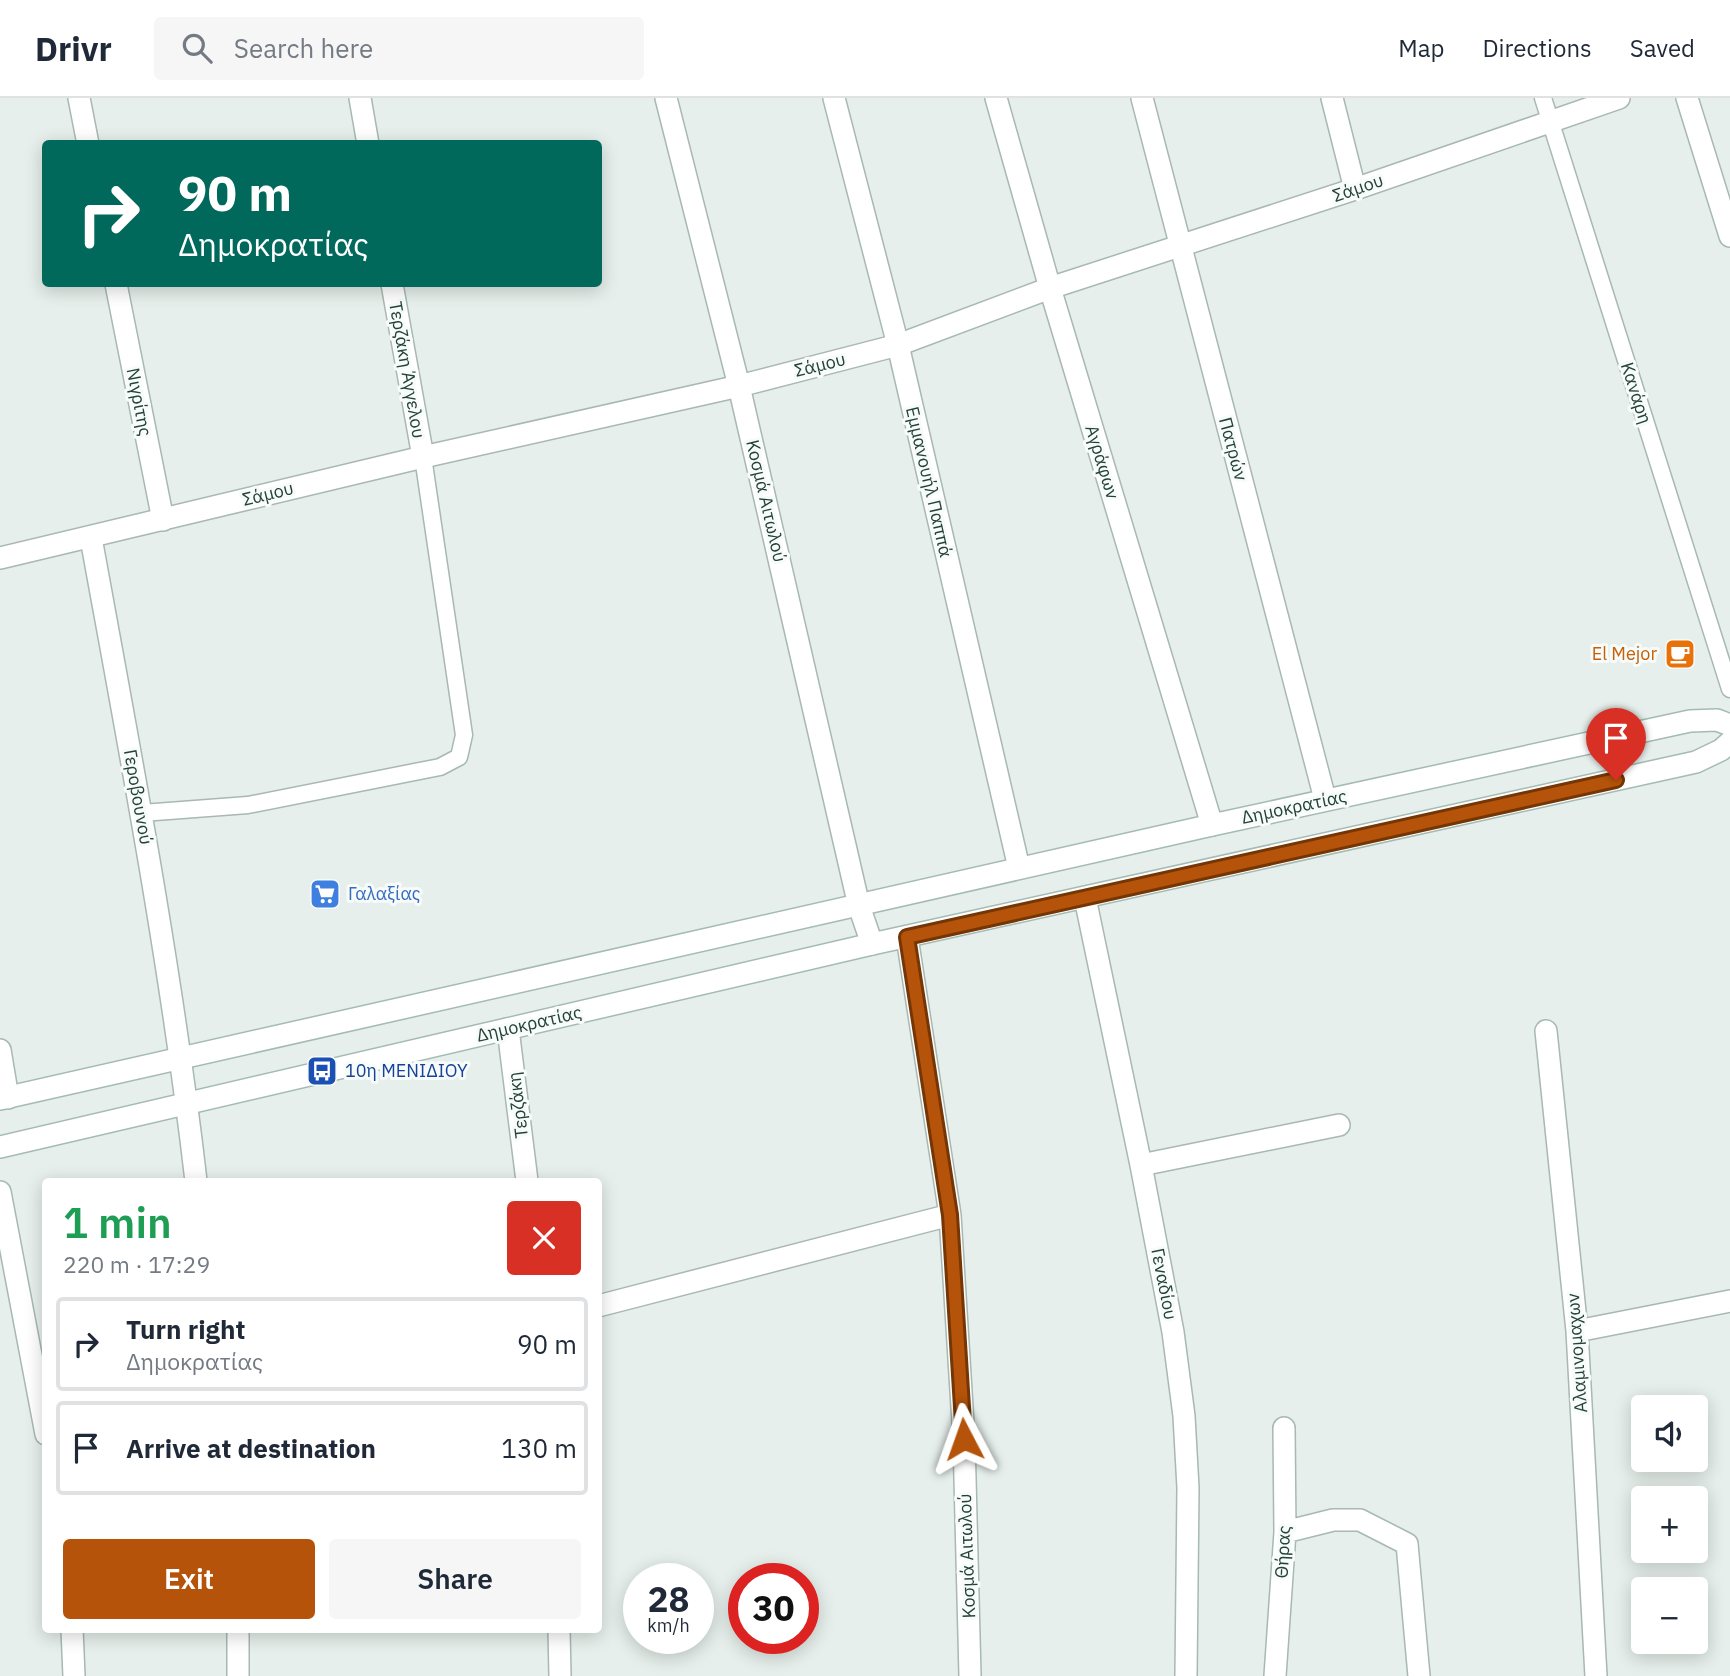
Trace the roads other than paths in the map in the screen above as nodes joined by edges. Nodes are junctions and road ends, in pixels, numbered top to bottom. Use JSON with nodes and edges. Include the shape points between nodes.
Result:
{"nodes":[{"id":1,"x":79,"y":98,"type":"edge"},
{"id":2,"x":360,"y":98,"type":"edge"},
{"id":3,"x":666,"y":98,"type":"edge"},
{"id":4,"x":834,"y":98,"type":"edge"},
{"id":5,"x":996,"y":98,"type":"edge"},
{"id":6,"x":1142,"y":98,"type":"edge"},
{"id":7,"x":1332,"y":98,"type":"edge"},
{"id":8,"x":1543,"y":98,"type":"edge"},
{"id":9,"x":1619,"y":98,"type":"edge"},
{"id":10,"x":1687,"y":98,"type":"edge"},
{"id":11,"x":1550,"y":121,"type":"junction"},
{"id":12,"x":87,"y":140,"type":"edge"},
{"id":13,"x":367,"y":140,"type":"edge"},
{"id":14,"x":1355,"y":189,"type":"junction"},
{"id":15,"x":1730,"y":236,"type":"edge"},
{"id":16,"x":1180,"y":247,"type":"junction"},
{"id":17,"x":117,"y":287,"type":"edge"},
{"id":18,"x":393,"y":287,"type":"edge"},
{"id":19,"x":1050,"y":288,"type":"junction"},
{"id":20,"x":898,"y":345,"type":"junction"},
{"id":21,"x":739,"y":386,"type":"junction"},
{"id":22,"x":423,"y":457,"type":"junction"},
{"id":23,"x":163,"y":520,"type":"junction"},
{"id":24,"x":91,"y":538,"type":"junction"},
{"id":25,"x":0,"y":558,"type":"edge"},
{"id":26,"x":1730,"y":689,"type":"edge"},
{"id":27,"x":1730,"y":725,"type":"edge"},
{"id":28,"x":1730,"y":742,"type":"edge"},
{"id":29,"x":1325,"y":799,"type":"junction"},
{"id":30,"x":142,"y":813,"type":"junction"},
{"id":31,"x":1212,"y":825,"type":"junction"},
{"id":32,"x":1018,"y":868,"type":"junction"},
{"id":33,"x":1085,"y":898,"type":"junction"},
{"id":34,"x":859,"y":906,"type":"junction"},
{"id":35,"x":907,"y":937,"type":"junction"},
{"id":36,"x":872,"y":944,"type":"junction"},
{"id":37,"x":509,"y":1029,"type":"junction"},
{"id":38,"x":1546,"y":1031,"type":"dead end"},
{"id":39,"x":0,"y":1050,"type":"edge"},
{"id":40,"x":181,"y":1057,"type":"junction"},
{"id":41,"x":4,"y":1099,"type":"edge"},
{"id":42,"x":187,"y":1102,"type":"junction"},
{"id":43,"x":1339,"y":1125,"type":"dead end"},
{"id":44,"x":0,"y":1147,"type":"edge"},
{"id":45,"x":1141,"y":1165,"type":"junction"},
{"id":46,"x":196,"y":1178,"type":"edge"},
{"id":47,"x":527,"y":1178,"type":"edge"},
{"id":48,"x":0,"y":1192,"type":"edge"},
{"id":49,"x":950,"y":1215,"type":"junction"},
{"id":50,"x":1730,"y":1301,"type":"edge"},
{"id":51,"x":602,"y":1305,"type":"edge"},
{"id":52,"x":1577,"y":1331,"type":"junction"},
{"id":53,"x":42,"y":1413,"type":"edge"},
{"id":54,"x":1284,"y":1428,"type":"dead end"},
{"id":55,"x":1285,"y":1532,"type":"junction"},
{"id":56,"x":72,"y":1633,"type":"edge"},
{"id":57,"x":238,"y":1633,"type":"edge"},
{"id":58,"x":559,"y":1633,"type":"edge"},
{"id":59,"x":74,"y":1676,"type":"edge"},
{"id":60,"x":238,"y":1676,"type":"edge"},
{"id":61,"x":560,"y":1676,"type":"edge"},
{"id":62,"x":970,"y":1676,"type":"edge"},
{"id":63,"x":1186,"y":1676,"type":"edge"},
{"id":64,"x":1275,"y":1676,"type":"edge"},
{"id":65,"x":1419,"y":1676,"type":"edge"},
{"id":66,"x":1596,"y":1676,"type":"edge"}],
"edges":[{"from":1,"to":12,"type":"street"},
{"from":2,"to":13,"type":"street"},
{"from":3,"to":21,"type":"street","name":"Κοσμά Αιτωλού"},
{"from":4,"to":20,"type":"street","name":"Εμμανουήλ Παππά"},
{"from":5,"to":19,"type":"street","name":"Αγράφων"},
{"from":6,"to":16,"type":"street","name":"Πατρών"},
{"from":7,"to":14,"type":"street"},
{"from":8,"to":11,"type":"lane","name":"Κανάρη"},
{"from":9,"to":11,"type":"street","name":"Σάμου"},
{"from":10,"to":15,"type":"street"},
{"from":11,"to":14,"type":"street","name":"Σάμου"},
{"from":11,"to":26,"type":"lane","name":"Κανάρη"},
{"from":14,"to":16,"type":"street","name":"Σάμου"},
{"from":16,"to":19,"type":"street","name":"Σάμου"},
{"from":16,"to":29,"type":"street","name":"Πατρών"},
{"from":17,"to":23,"type":"street","name":"Νιγρίτης"},
{"from":18,"to":22,"type":"street","name":"Τερζάκη Άγγελου"},
{"from":19,"to":20,"type":"street","name":"Σάμου"},
{"from":19,"to":31,"type":"street","name":"Αγράφων"},
{"from":20,"to":21,"type":"street","name":"Σάμου"},
{"from":20,"to":32,"type":"street","name":"Εμμανουήλ Παππά"},
{"from":21,"to":22,"type":"street","name":"Σάμου"},
{"from":21,"to":34,"type":"street","name":"Κοσμά Αιτωλού"},
{"from":22,"to":23,"type":"street","name":"Σάμου"},
{"from":22,"to":30,"type":"lane","via":[[464,735],[459,757],[440,767],[248,805]]},
{"from":23,"to":24,"type":"street","name":"Σάμου"},
{"from":24,"to":25,"type":"street","name":"Σάμου"},
{"from":24,"to":30,"type":"street","name":"Γεροβουνού"},
{"from":27,"to":29,"type":"street","name":"Δημοκρατίας","via":[[1717,720],[1690,721]]},
{"from":28,"to":33,"type":"street","name":"Δημοκρατίας","via":[[1696,762]]},
{"from":29,"to":31,"type":"street","name":"Δημοκρατίας"},
{"from":30,"to":40,"type":"street","name":"Γεροβουνού"},
{"from":31,"to":32,"type":"street","name":"Δημοκρατίας"},
{"from":32,"to":34,"type":"street","name":"Δημοκρατίας"},
{"from":33,"to":35,"type":"street","name":"Δημοκρατίας"},
{"from":33,"to":45,"type":"street","name":"Γεναδίου"},
{"from":34,"to":36,"type":"street"},
{"from":34,"to":40,"type":"street","name":"Δημοκρατίας"},
{"from":35,"to":36,"type":"street","name":"Δημοκρατίας"},
{"from":35,"to":49,"type":"street","name":"Κοσμά Αιτωλού"},
{"from":36,"to":37,"type":"street","name":"Δημοκρατίας"},
{"from":37,"to":42,"type":"street","name":"Δημοκρατίας"},
{"from":37,"to":47,"type":"street","name":"Τερζάκη"},
{"from":38,"to":52,"type":"street","name":"Αλαμινομαχων"},
{"from":39,"to":41,"type":"street"},
{"from":40,"to":41,"type":"street","name":"Δημοκρατίας"},
{"from":40,"to":42,"type":"street"},
{"from":42,"to":44,"type":"street","name":"Δημοκρατίας"},
{"from":42,"to":46,"type":"street"},
{"from":43,"to":45,"type":"street"},
{"from":45,"to":63,"type":"street","name":"Γεναδίου","via":[[1184,1416]]},
{"from":48,"to":53,"type":"street"},
{"from":49,"to":51,"type":"street"},
{"from":49,"to":62,"type":"street","name":"Κοσμά Αιτωλού","via":[[964,1439]]},
{"from":50,"to":52,"type":"street"},
{"from":52,"to":66,"type":"street","name":"Αλαμινομαχων"},
{"from":54,"to":55,"type":"street","name":"Θήρας"},
{"from":55,"to":64,"type":"street","name":"Θήρας"},
{"from":55,"to":65,"type":"street","via":[[1333,1520],[1360,1520],[1407,1544]]},
{"from":56,"to":59,"type":"street"},
{"from":57,"to":60,"type":"street"},
{"from":58,"to":61,"type":"street"}]}
